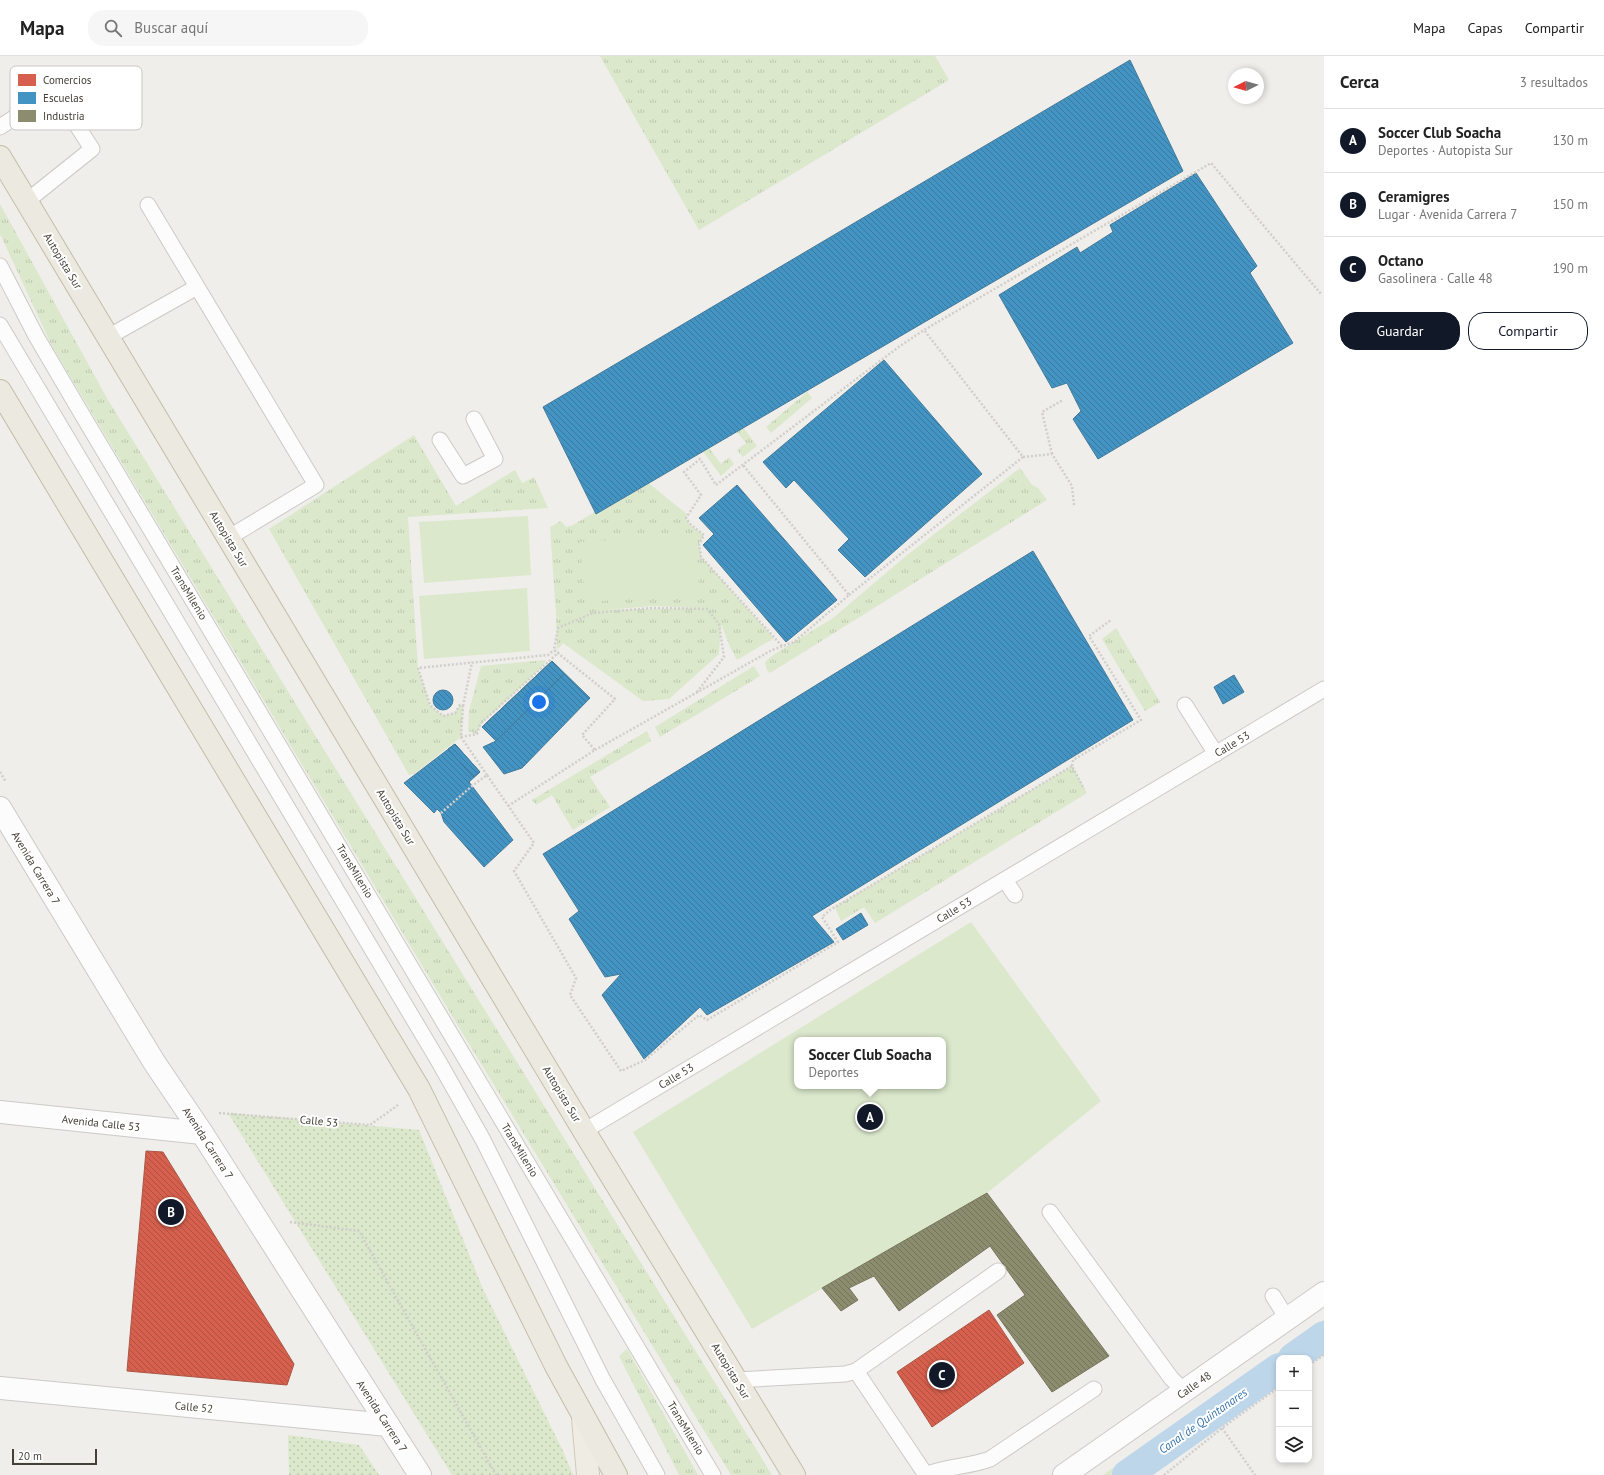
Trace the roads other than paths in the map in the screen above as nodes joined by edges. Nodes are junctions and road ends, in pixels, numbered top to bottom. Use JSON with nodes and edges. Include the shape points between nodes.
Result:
{"nodes":[{"id":1,"x":10,"y":120,"type":"edge"},
{"id":2,"x":0,"y":127,"type":"edge"},
{"id":3,"x":80,"y":130,"type":"edge"},
{"id":4,"x":0,"y":157,"type":"edge"},
{"id":5,"x":26,"y":201,"type":"junction"},
{"id":6,"x":148,"y":204,"type":"dead end"},
{"id":7,"x":0,"y":266,"type":"edge"},
{"id":8,"x":197,"y":287,"type":"junction"},
{"id":9,"x":0,"y":325,"type":"edge"},
{"id":10,"x":108,"y":337,"type":"junction"},
{"id":11,"x":0,"y":391,"type":"edge"},
{"id":12,"x":474,"y":419,"type":"dead end"},
{"id":13,"x":440,"y":440,"type":"dead end"},
{"id":14,"x":228,"y":538,"type":"junction"},
{"id":15,"x":1324,"y":689,"type":"edge"},
{"id":16,"x":1185,"y":705,"type":"dead end"},
{"id":17,"x":1216,"y":754,"type":"junction"},
{"id":18,"x":0,"y":808,"type":"edge"},
{"id":19,"x":1005,"y":880,"type":"junction"},
{"id":20,"x":1015,"y":894,"type":"dead end"},
{"id":21,"x":0,"y":1112,"type":"edge"},
{"id":22,"x":584,"y":1131,"type":"junction"},
{"id":23,"x":202,"y":1133,"type":"junction"},
{"id":24,"x":1050,"y":1212,"type":"dead end"},
{"id":25,"x":998,"y":1271,"type":"dead end"},
{"id":26,"x":1324,"y":1293,"type":"edge"},
{"id":27,"x":1273,"y":1296,"type":"dead end"},
{"id":28,"x":1288,"y":1320,"type":"junction"},
{"id":29,"x":856,"y":1371,"type":"junction"},
{"id":30,"x":736,"y":1380,"type":"junction"},
{"id":31,"x":0,"y":1388,"type":"edge"},
{"id":32,"x":1094,"y":1389,"type":"dead end"},
{"id":33,"x":1185,"y":1392,"type":"junction"},
{"id":34,"x":583,"y":1418,"type":"junction"},
{"id":35,"x":388,"y":1424,"type":"junction"},
{"id":36,"x":420,"y":1475,"type":"edge"},
{"id":37,"x":588,"y":1475,"type":"edge"},
{"id":38,"x":616,"y":1475,"type":"edge"},
{"id":39,"x":657,"y":1475,"type":"edge"},
{"id":40,"x":713,"y":1475,"type":"edge"},
{"id":41,"x":794,"y":1475,"type":"edge"},
{"id":42,"x":925,"y":1475,"type":"edge"},
{"id":43,"x":1064,"y":1475,"type":"edge"}],
"edges":[{"from":1,"to":2,"type":"lane"},
{"from":3,"to":5,"type":"lane","via":[[92,149]]},
{"from":4,"to":5,"type":"highway","name":"Autopista Sur"},
{"from":5,"to":10,"type":"highway","name":"Autopista Sur"},
{"from":6,"to":8,"type":"lane"},
{"from":7,"to":40,"type":"lane","name":"TransMilenio","via":[[36,336],[76,404]]},
{"from":8,"to":10,"type":"lane"},
{"from":8,"to":14,"type":"lane","via":[[316,485]]},
{"from":9,"to":39,"type":"lane","via":[[435,1055],[483,1140],[603,1380]]},
{"from":10,"to":14,"type":"highway","name":"Autopista Sur"},
{"from":11,"to":34,"type":"highway","via":[[420,1090]]},
{"from":12,"to":13,"type":"lane","via":[[495,459],[463,476]]},
{"from":14,"to":22,"type":"highway","name":"Autopista Sur"},
{"from":15,"to":17,"type":"lane","name":"Calle 53"},
{"from":16,"to":17,"type":"lane"},
{"from":17,"to":19,"type":"lane","name":"Calle 53"},
{"from":18,"to":23,"type":"street","name":"Avenida Carrera 7","via":[[150,1056]]},
{"from":19,"to":20,"type":"lane"},
{"from":19,"to":22,"type":"lane","name":"Calle 53"},
{"from":21,"to":23,"type":"street","name":"Avenida Calle 53"},
{"from":22,"to":30,"type":"highway","name":"Autopista Sur"},
{"from":23,"to":35,"type":"street","name":"Avenida Carrera 7"},
{"from":24,"to":33,"type":"lane","via":[[1171,1378]]},
{"from":25,"to":29,"type":"lane"},
{"from":26,"to":28,"type":"street","name":"Calle 48"},
{"from":27,"to":28,"type":"lane"},
{"from":28,"to":33,"type":"street","name":"Calle 48"},
{"from":29,"to":30,"type":"lane","via":[[845,1374]]},
{"from":29,"to":42,"type":"lane"},
{"from":30,"to":41,"type":"highway","name":"Autopista Sur"},
{"from":31,"to":35,"type":"street","name":"Calle 52"},
{"from":32,"to":42,"type":"lane","via":[[990,1459]]},
{"from":33,"to":43,"type":"street","name":"Calle 48"},
{"from":34,"to":37,"type":"main road"},
{"from":34,"to":38,"type":"highway"},
{"from":35,"to":36,"type":"street","name":"Avenida Carrera 7"}]}
